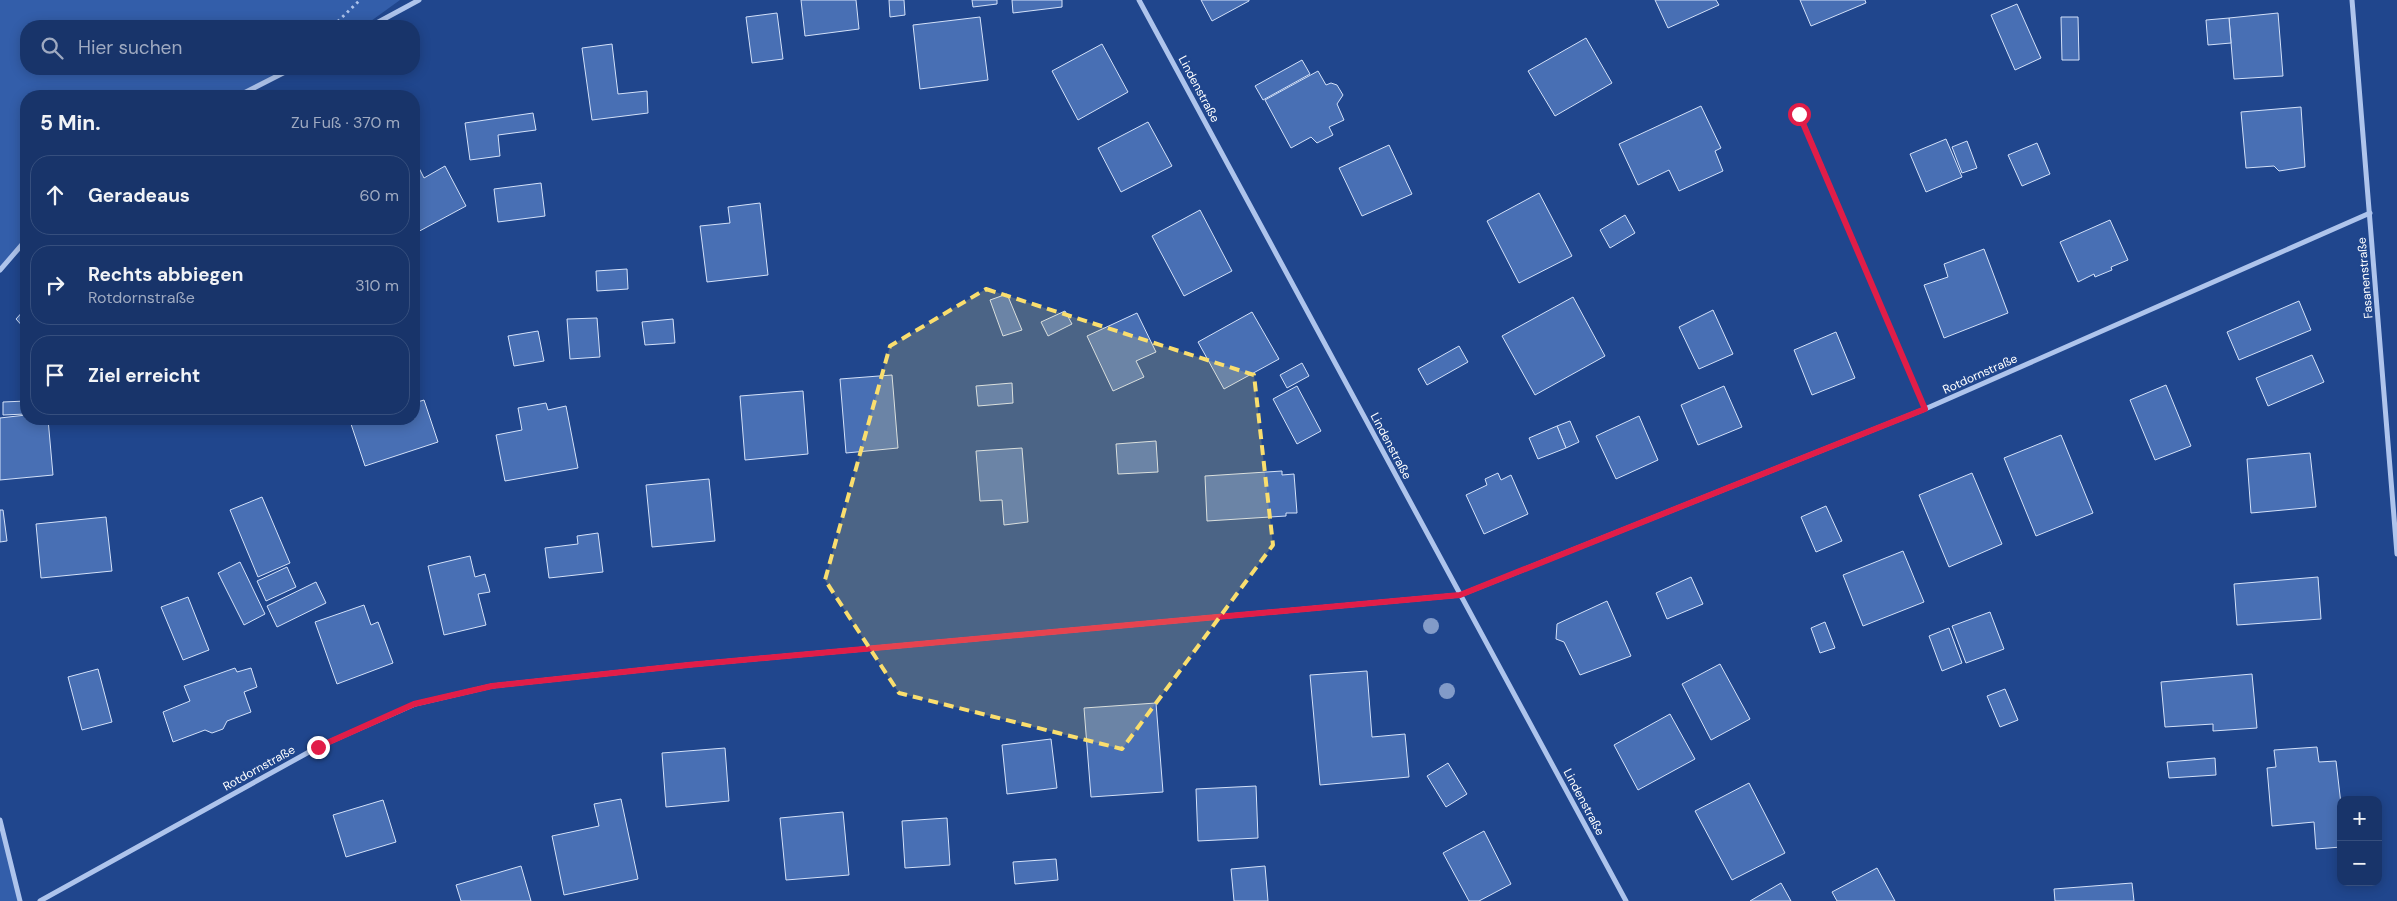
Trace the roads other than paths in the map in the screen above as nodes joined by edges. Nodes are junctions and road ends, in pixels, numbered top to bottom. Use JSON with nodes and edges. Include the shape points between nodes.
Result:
{"nodes":[{"id":1,"x":419,"y":0,"type":"edge"},
{"id":2,"x":1139,"y":0,"type":"edge"},
{"id":3,"x":2352,"y":0,"type":"edge"},
{"id":4,"x":383,"y":20,"type":"edge"},
{"id":5,"x":279,"y":75,"type":"edge"},
{"id":6,"x":250,"y":90,"type":"edge"},
{"id":7,"x":1799,"y":114,"type":"dead end"},
{"id":8,"x":2370,"y":214,"type":"junction"},
{"id":9,"x":20,"y":247,"type":"edge"},
{"id":10,"x":0,"y":270,"type":"edge"},
{"id":11,"x":1925,"y":409,"type":"junction"},
{"id":12,"x":2397,"y":554,"type":"edge"},
{"id":13,"x":1460,"y":595,"type":"junction"},
{"id":14,"x":0,"y":820,"type":"edge"},
{"id":15,"x":20,"y":901,"type":"edge"},
{"id":16,"x":40,"y":901,"type":"edge"},
{"id":17,"x":1626,"y":901,"type":"edge"}],
"edges":[{"from":1,"to":4,"type":"street"},
{"from":2,"to":13,"type":"street","name":"Lindenstraße"},
{"from":3,"to":8,"type":"street","name":"Fasanenstraße"},
{"from":5,"to":6,"type":"street"},
{"from":7,"to":11,"type":"lane"},
{"from":8,"to":11,"type":"street","name":"Rotdornstraße"},
{"from":8,"to":12,"type":"street","name":"Fasanenstraße"},
{"from":9,"to":10,"type":"street"},
{"from":11,"to":13,"type":"street","name":"Rotdornstraße"},
{"from":13,"to":16,"type":"street","name":"Rotdornstraße","via":[[708,663],[492,686],[414,704],[318,747]]},
{"from":13,"to":17,"type":"street","name":"Lindenstraße"},
{"from":14,"to":15,"type":"street"}]}
